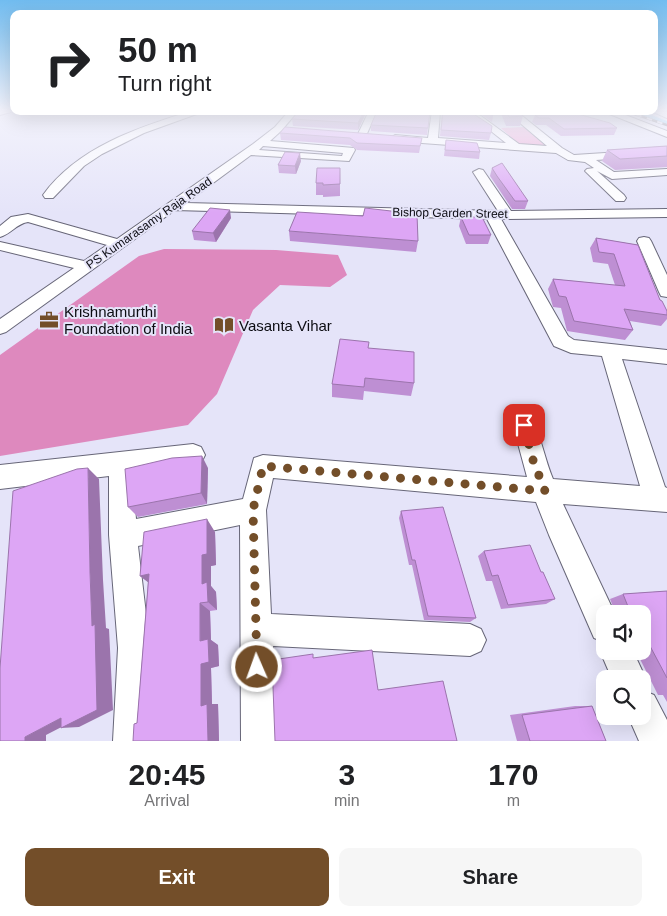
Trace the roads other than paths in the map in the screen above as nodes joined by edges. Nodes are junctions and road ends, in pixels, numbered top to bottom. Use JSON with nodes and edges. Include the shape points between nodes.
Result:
{"nodes":[{"id":1,"x":112,"y":145,"type":"edge"},
{"id":2,"x":259,"y":145,"type":"edge"},
{"id":3,"x":281,"y":145,"type":"edge"},
{"id":4,"x":482,"y":145,"type":"edge"},
{"id":5,"x":513,"y":145,"type":"edge"},
{"id":6,"x":551,"y":145,"type":"edge"},
{"id":7,"x":516,"y":147,"type":"junction"},
{"id":8,"x":558,"y":150,"type":"junction"},
{"id":9,"x":248,"y":152,"type":"junction"},
{"id":10,"x":667,"y":152,"type":"edge"},
{"id":11,"x":637,"y":154,"type":"junction"},
{"id":12,"x":583,"y":159,"type":"junction"},
{"id":13,"x":479,"y":172,"type":"dead end"},
{"id":14,"x":666,"y":172,"type":"edge"},
{"id":15,"x":49,"y":195,"type":"dead end"},
{"id":16,"x":620,"y":198,"type":"dead end"},
{"id":17,"x":173,"y":206,"type":"junction"},
{"id":18,"x":667,"y":213,"type":"edge"},
{"id":19,"x":500,"y":215,"type":"junction"},
{"id":20,"x":0,"y":233,"type":"edge"},
{"id":21,"x":644,"y":241,"type":"dead end"},
{"id":22,"x":120,"y":244,"type":"junction"},
{"id":23,"x":0,"y":246,"type":"edge"},
{"id":24,"x":88,"y":266,"type":"junction"},
{"id":25,"x":667,"y":292,"type":"edge"},
{"id":26,"x":0,"y":328,"type":"edge"},
{"id":27,"x":610,"y":351,"type":"junction"},
{"id":28,"x":667,"y":357,"type":"edge"},
{"id":29,"x":524,"y":425,"type":"dead end"},
{"id":30,"x":193,"y":455,"type":"edge"},
{"id":31,"x":0,"y":477,"type":"edge"},
{"id":32,"x":121,"y":477,"type":"dead end"},
{"id":33,"x":545,"y":491,"type":"junction"},
{"id":34,"x":661,"y":499,"type":"edge"},
{"id":35,"x":253,"y":510,"type":"junction"},
{"id":36,"x":123,"y":535,"type":"junction"},
{"id":37,"x":596,"y":608,"type":"edge"},
{"id":38,"x":256,"y":630,"type":"junction"},
{"id":39,"x":470,"y":640,"type":"dead end"},
{"id":40,"x":650,"y":725,"type":"edge"},
{"id":41,"x":131,"y":741,"type":"edge"},
{"id":42,"x":260,"y":741,"type":"edge"},
{"id":43,"x":658,"y":741,"type":"edge"}],
"edges":[{"from":1,"to":15,"type":"street","via":[[83,162]]},
{"from":2,"to":9,"type":"street","name":"PS Kumarasamy Raja Road"},
{"from":3,"to":9,"type":"street","via":[[350,150],[345,159]]},
{"from":4,"to":7,"type":"street"},
{"from":5,"to":7,"type":"street"},
{"from":6,"to":8,"type":"street"},
{"from":7,"to":8,"type":"street"},
{"from":8,"to":12,"type":"street","via":[[572,158]]},
{"from":9,"to":17,"type":"street","name":"PS Kumarasamy Raja Road"},
{"from":10,"to":11,"type":"street"},
{"from":11,"to":12,"type":"street"},
{"from":11,"to":14,"type":"street"},
{"from":12,"to":14,"type":"street","via":[[612,176]]},
{"from":12,"to":16,"type":"street"},
{"from":13,"to":19,"type":"street"},
{"from":17,"to":19,"type":"street","name":"Bishop Garden Street"},
{"from":17,"to":22,"type":"street","name":"PS Kumarasamy Raja Road"},
{"from":18,"to":19,"type":"street","name":"Bishop Garden Street"},
{"from":19,"to":27,"type":"street","via":[[558,338],[571,346]]},
{"from":20,"to":22,"type":"street","via":[[16,220],[28,218]]},
{"from":21,"to":25,"type":"street"},
{"from":22,"to":24,"type":"street","name":"PS Kumarasamy Raja Road"},
{"from":23,"to":24,"type":"street"},
{"from":24,"to":26,"type":"street","name":"PS Kumarasamy Raja Road"},
{"from":27,"to":28,"type":"street"},
{"from":27,"to":34,"type":"street"},
{"from":29,"to":33,"type":"street"},
{"from":30,"to":31,"type":"street"},
{"from":32,"to":36,"type":"street"},
{"from":33,"to":34,"type":"street"},
{"from":33,"to":35,"type":"street","via":[[263,466]]},
{"from":33,"to":37,"type":"street"},
{"from":35,"to":36,"type":"street"},
{"from":35,"to":38,"type":"street"},
{"from":36,"to":41,"type":"street","via":[[134,648]]},
{"from":38,"to":39,"type":"street"},
{"from":38,"to":42,"type":"street"},
{"from":40,"to":43,"type":"street"}]}
